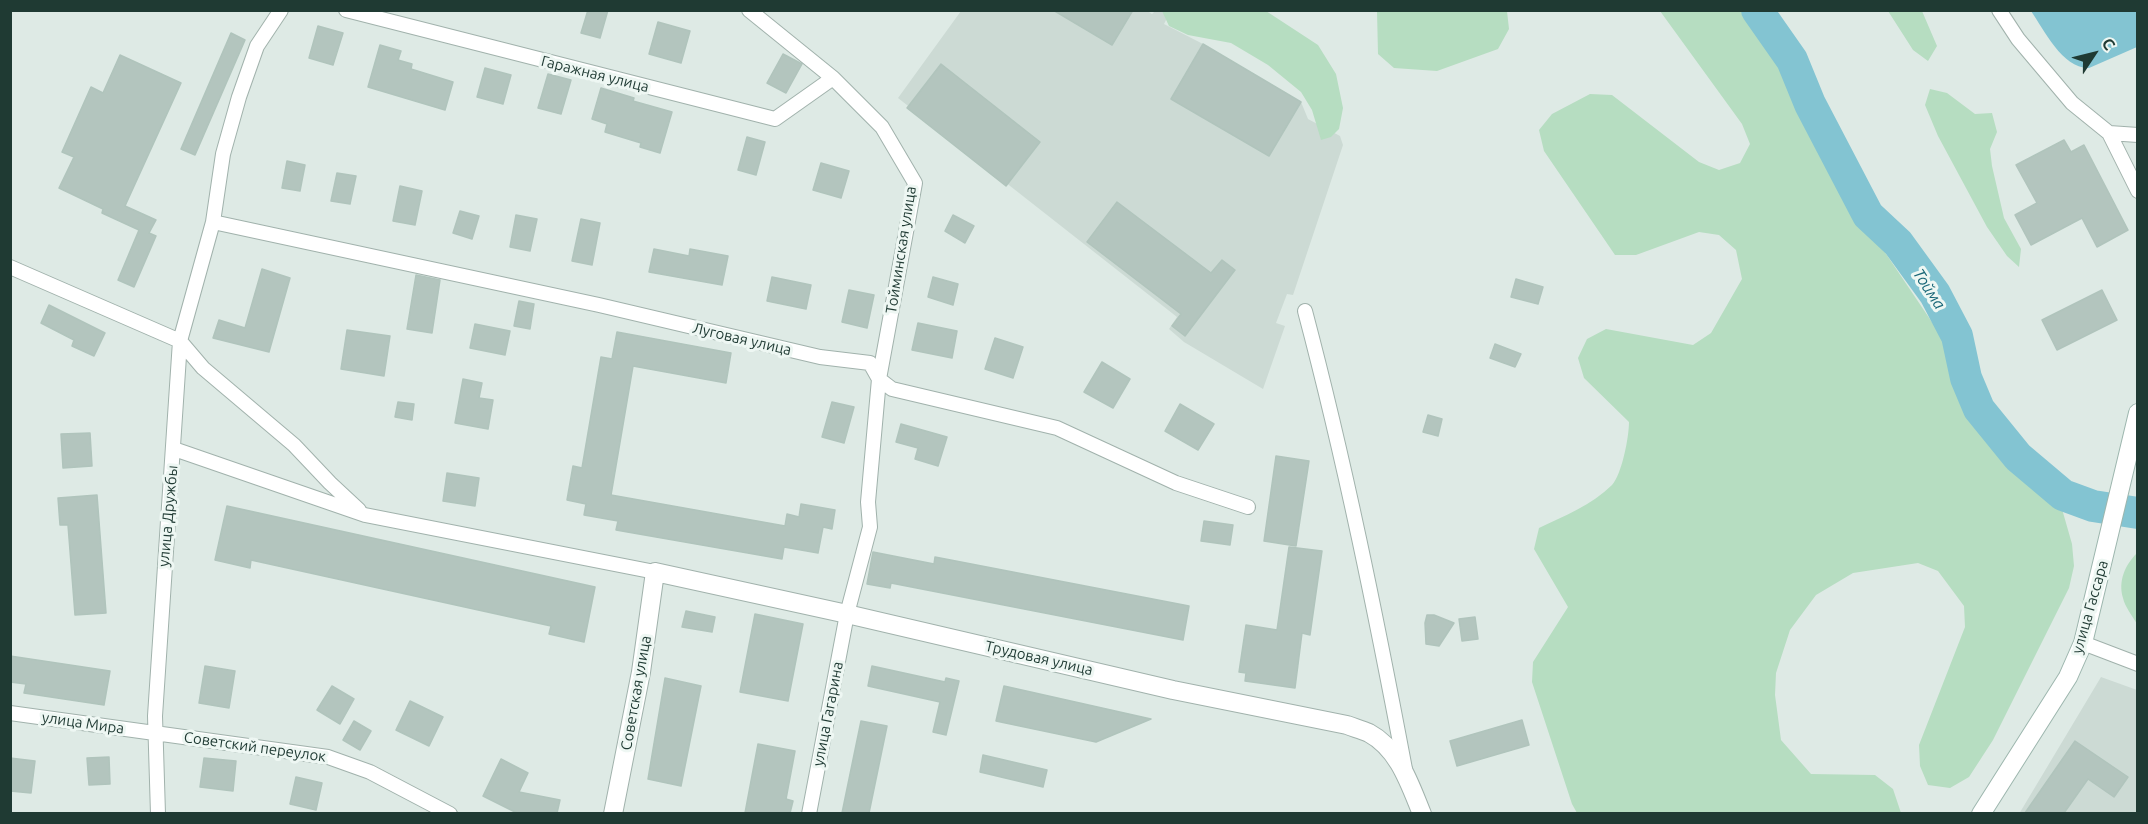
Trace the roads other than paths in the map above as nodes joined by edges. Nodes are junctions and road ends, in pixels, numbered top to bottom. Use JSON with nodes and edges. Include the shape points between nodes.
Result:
{"nodes":[{"id":1,"x":281,"y":10,"type":"edge"},
{"id":2,"x":346,"y":10,"type":"edge"},
{"id":3,"x":748,"y":10,"type":"edge"},
{"id":4,"x":1999,"y":10,"type":"edge"},
{"id":5,"x":833,"y":78,"type":"junction"},
{"id":6,"x":2109,"y":133,"type":"junction"},
{"id":7,"x":2138,"y":135,"type":"edge"},
{"id":8,"x":2138,"y":191,"type":"edge"},
{"id":9,"x":213,"y":222,"type":"junction"},
{"id":10,"x":10,"y":267,"type":"edge"},
{"id":11,"x":1305,"y":311,"type":"dead end"},
{"id":12,"x":180,"y":341,"type":"junction"},
{"id":13,"x":879,"y":379,"type":"junction"},
{"id":14,"x":2138,"y":413,"type":"edge"},
{"id":15,"x":174,"y":449,"type":"junction"},
{"id":16,"x":1248,"y":507,"type":"dead end"},
{"id":17,"x":365,"y":515,"type":"junction"},
{"id":18,"x":655,"y":572,"type":"junction"},
{"id":19,"x":847,"y":614,"type":"junction"},
{"id":20,"x":2083,"y":643,"type":"junction"},
{"id":21,"x":2138,"y":664,"type":"edge"},
{"id":22,"x":10,"y":713,"type":"edge"},
{"id":23,"x":155,"y":733,"type":"junction"},
{"id":24,"x":1405,"y":772,"type":"junction"},
{"id":25,"x":158,"y":813,"type":"edge"},
{"id":26,"x":450,"y":813,"type":"edge"},
{"id":27,"x":613,"y":813,"type":"edge"},
{"id":28,"x":809,"y":813,"type":"edge"},
{"id":29,"x":1422,"y":813,"type":"edge"},
{"id":30,"x":1981,"y":813,"type":"edge"}],
"edges":[{"from":1,"to":9,"type":"street","name":"улица Дружбы","via":[[257,46],[239,97],[223,154]]},
{"from":2,"to":5,"type":"street","name":"Гаражная улица","via":[[775,119]]},
{"from":3,"to":5,"type":"street","name":"Тойминская улица"},
{"from":4,"to":6,"type":"street","via":[[2072,103]]},
{"from":5,"to":13,"type":"street","name":"Тойминская улица","via":[[882,127],[915,183]]},
{"from":6,"to":7,"type":"street"},
{"from":6,"to":8,"type":"street"},
{"from":9,"to":12,"type":"street","name":"улица Дружбы"},
{"from":9,"to":13,"type":"street","name":"Луговая улица","via":[[820,357],[870,363]]},
{"from":10,"to":12,"type":"street"},
{"from":11,"to":24,"type":"street","via":[[1364,555]]},
{"from":12,"to":15,"type":"street","name":"улица Дружбы"},
{"from":12,"to":17,"type":"street","via":[[203,368],[294,445]]},
{"from":13,"to":16,"type":"street","name":"Луговая улица","via":[[892,389],[1057,428],[1176,483]]},
{"from":13,"to":19,"type":"street","name":"Тойминская улица","via":[[868,502],[870,527]]},
{"from":14,"to":20,"type":"street","name":"улица Гассара"},
{"from":15,"to":17,"type":"street"},
{"from":15,"to":23,"type":"street","name":"улица Дружбы"},
{"from":17,"to":18,"type":"street"},
{"from":18,"to":19,"type":"street","name":"Трудовая улица"},
{"from":18,"to":27,"type":"street","name":"Советская улица","via":[[642,672]]},
{"from":19,"to":24,"type":"street","name":"Трудовая улица","via":[[1173,690],[1347,725],[1371,734],[1389,749]]},
{"from":19,"to":28,"type":"street","name":"улица Гагарина"},
{"from":20,"to":21,"type":"street"},
{"from":20,"to":30,"type":"street","name":"улица Гассара","via":[[2068,677]]},
{"from":22,"to":23,"type":"street","name":"улица Мира"},
{"from":23,"to":25,"type":"street","name":"улица Дружбы"},
{"from":23,"to":26,"type":"street","name":"Советский переулок","via":[[328,757],[370,772]]},
{"from":24,"to":29,"type":"street","name":"Трудовая улица"}]}
